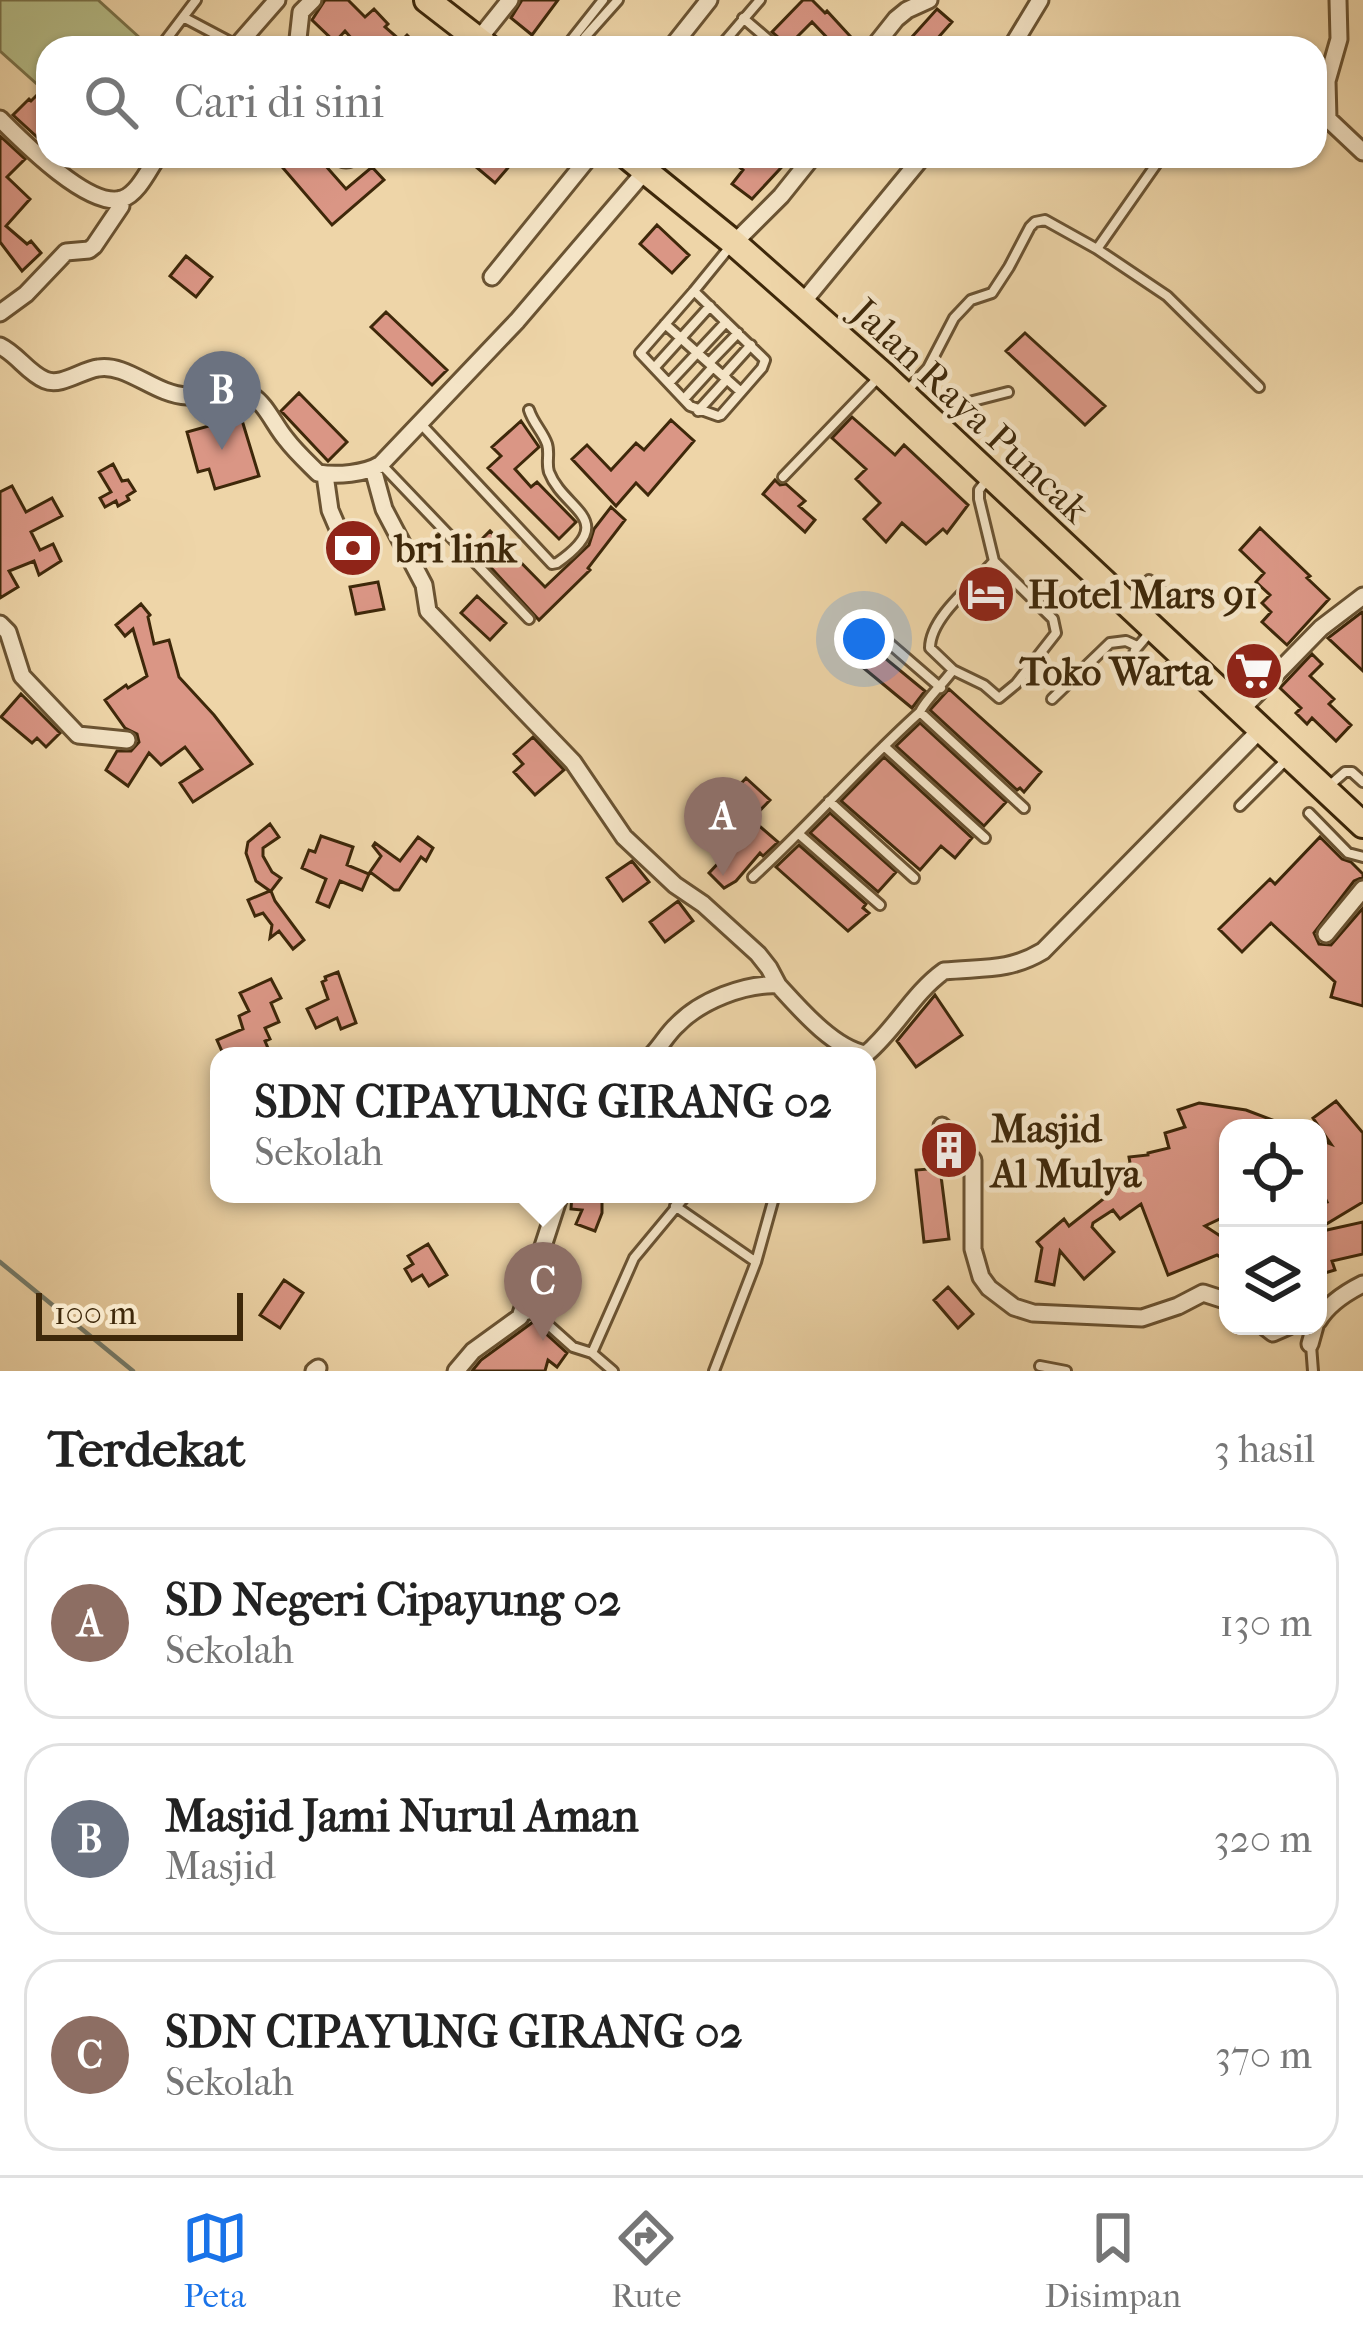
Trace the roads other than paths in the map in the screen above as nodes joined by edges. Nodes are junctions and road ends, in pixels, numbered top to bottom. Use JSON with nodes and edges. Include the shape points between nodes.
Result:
{"nodes":[{"id":1,"x":196,"y":0,"type":"edge"},
{"id":2,"x":278,"y":0,"type":"edge"},
{"id":3,"x":313,"y":0,"type":"edge"},
{"id":4,"x":427,"y":0,"type":"edge"},
{"id":5,"x":510,"y":0,"type":"edge"},
{"id":6,"x":603,"y":0,"type":"edge"},
{"id":7,"x":618,"y":0,"type":"edge"},
{"id":8,"x":710,"y":0,"type":"edge"},
{"id":9,"x":760,"y":0,"type":"edge"},
{"id":10,"x":929,"y":0,"type":"edge"},
{"id":11,"x":1338,"y":0,"type":"edge"},
{"id":12,"x":1033,"y":2,"type":"edge"},
{"id":13,"x":183,"y":17,"type":"junction"},
{"id":14,"x":743,"y":18,"type":"junction"},
{"id":15,"x":169,"y":36,"type":"edge"},
{"id":16,"x":217,"y":36,"type":"edge"},
{"id":17,"x":246,"y":36,"type":"edge"},
{"id":18,"x":298,"y":36,"type":"edge"},
{"id":19,"x":470,"y":36,"type":"edge"},
{"id":20,"x":483,"y":36,"type":"edge"},
{"id":21,"x":574,"y":36,"type":"edge"},
{"id":22,"x":587,"y":36,"type":"edge"},
{"id":23,"x":681,"y":36,"type":"edge"},
{"id":24,"x":729,"y":36,"type":"edge"},
{"id":25,"x":764,"y":36,"type":"edge"},
{"id":26,"x":882,"y":36,"type":"edge"},
{"id":27,"x":1017,"y":36,"type":"edge"},
{"id":28,"x":1327,"y":81,"type":"edge"},
{"id":29,"x":0,"y":118,"type":"edge"},
{"id":30,"x":1327,"y":120,"type":"edge"},
{"id":31,"x":36,"y":150,"type":"edge"},
{"id":32,"x":1363,"y":152,"type":"edge"},
{"id":33,"x":57,"y":168,"type":"edge"},
{"id":34,"x":150,"y":168,"type":"edge"},
{"id":35,"x":580,"y":168,"type":"edge"},
{"id":36,"x":632,"y":168,"type":"edge"},
{"id":37,"x":642,"y":168,"type":"edge"},
{"id":38,"x":803,"y":168,"type":"edge"},
{"id":39,"x":913,"y":168,"type":"edge"},
{"id":40,"x":1154,"y":168,"type":"edge"},
{"id":41,"x":121,"y":199,"type":"junction"},
{"id":42,"x":734,"y":243,"type":"junction"},
{"id":43,"x":1097,"y":249,"type":"junction"},
{"id":44,"x":492,"y":277,"type":"dead end"},
{"id":45,"x":694,"y":290,"type":"junction"},
{"id":46,"x":803,"y":302,"type":"junction"},
{"id":47,"x":710,"y":307,"type":"junction"},
{"id":48,"x":0,"y":313,"type":"edge"},
{"id":49,"x":726,"y":322,"type":"junction"},
{"id":50,"x":665,"y":324,"type":"junction"},
{"id":51,"x":738,"y":333,"type":"junction"},
{"id":52,"x":681,"y":338,"type":"junction"},
{"id":53,"x":751,"y":345,"type":"junction"},
{"id":54,"x":0,"y":346,"type":"edge"},
{"id":55,"x":698,"y":353,"type":"junction"},
{"id":56,"x":711,"y":365,"type":"junction"},
{"id":57,"x":654,"y":368,"type":"junction"},
{"id":58,"x":882,"y":374,"type":"junction"},
{"id":59,"x":725,"y":378,"type":"junction"},
{"id":60,"x":670,"y":383,"type":"junction"},
{"id":61,"x":1259,"y":387,"type":"dead end"},
{"id":62,"x":741,"y":392,"type":"junction"},
{"id":63,"x":1008,"y":392,"type":"dead end"},
{"id":64,"x":903,"y":394,"type":"junction"},
{"id":65,"x":684,"y":399,"type":"junction"},
{"id":66,"x":530,"y":410,"type":"dead end"},
{"id":67,"x":698,"y":411,"type":"junction"},
{"id":68,"x":420,"y":423,"type":"junction"},
{"id":69,"x":939,"y":428,"type":"junction"},
{"id":70,"x":377,"y":466,"type":"junction"},
{"id":71,"x":326,"y":475,"type":"junction"},
{"id":72,"x":990,"y":476,"type":"junction"},
{"id":73,"x":783,"y":477,"type":"dead end"},
{"id":74,"x":994,"y":561,"type":"junction"},
{"id":75,"x":354,"y":566,"type":"dead end"},
{"id":76,"x":1363,"y":596,"type":"edge"},
{"id":77,"x":1173,"y":602,"type":"dead end"},
{"id":78,"x":1126,"y":603,"type":"junction"},
{"id":79,"x":529,"y":619,"type":"dead end"},
{"id":80,"x":0,"y":624,"type":"edge"},
{"id":81,"x":875,"y":631,"type":"dead end"},
{"id":82,"x":1145,"y":637,"type":"junction"},
{"id":83,"x":953,"y":670,"type":"junction"},
{"id":84,"x":941,"y":688,"type":"junction"},
{"id":85,"x":1052,"y":699,"type":"dead end"},
{"id":86,"x":1240,"y":711,"type":"junction"},
{"id":87,"x":920,"y":712,"type":"junction"},
{"id":88,"x":1260,"y":730,"type":"junction"},
{"id":89,"x":127,"y":740,"type":"dead end"},
{"id":90,"x":884,"y":746,"type":"junction"},
{"id":91,"x":1289,"y":757,"type":"junction"},
{"id":92,"x":1363,"y":782,"type":"edge"},
{"id":93,"x":1324,"y":790,"type":"junction"},
{"id":94,"x":829,"y":801,"type":"junction"},
{"id":95,"x":1240,"y":806,"type":"dead end"},
{"id":96,"x":1024,"y":808,"type":"dead end"},
{"id":97,"x":1309,"y":813,"type":"dead end"},
{"id":98,"x":1363,"y":825,"type":"edge"},
{"id":99,"x":800,"y":835,"type":"junction"},
{"id":100,"x":985,"y":838,"type":"dead end"},
{"id":101,"x":1363,"y":857,"type":"edge"},
{"id":102,"x":753,"y":877,"type":"dead end"},
{"id":103,"x":914,"y":878,"type":"dead end"},
{"id":104,"x":1363,"y":890,"type":"edge"},
{"id":105,"x":880,"y":905,"type":"dead end"},
{"id":106,"x":1326,"y":934,"type":"dead end"},
{"id":107,"x":778,"y":985,"type":"junction"},
{"id":108,"x":658,"y":1047,"type":"edge"},
{"id":109,"x":849,"y":1047,"type":"edge"},
{"id":110,"x":874,"y":1047,"type":"edge"},
{"id":111,"x":943,"y":1126,"type":"dead end"},
{"id":112,"x":557,"y":1203,"type":"edge"},
{"id":113,"x":678,"y":1203,"type":"edge"},
{"id":114,"x":772,"y":1203,"type":"edge"},
{"id":115,"x":675,"y":1207,"type":"junction"},
{"id":116,"x":756,"y":1262,"type":"junction"},
{"id":117,"x":1363,"y":1284,"type":"edge"},
{"id":118,"x":1219,"y":1298,"type":"edge"},
{"id":119,"x":1327,"y":1311,"type":"edge"},
{"id":120,"x":520,"y":1317,"type":"junction"},
{"id":121,"x":1313,"y":1335,"type":"edge"},
{"id":122,"x":1310,"y":1344,"type":"joint"},
{"id":123,"x":592,"y":1353,"type":"junction"},
{"id":124,"x":1040,"y":1366,"type":"dead end"},
{"id":125,"x":456,"y":1371,"type":"edge"},
{"id":126,"x":613,"y":1371,"type":"edge"},
{"id":127,"x":714,"y":1371,"type":"edge"},
{"id":128,"x":1066,"y":1371,"type":"edge"},
{"id":129,"x":1313,"y":1371,"type":"edge"}],
"edges":[{"from":1,"to":13,"type":"lane"},
{"from":2,"to":17,"type":"street"},
{"from":3,"to":18,"type":"street","via":[[301,12]]},
{"from":4,"to":19,"type":"highway"},
{"from":5,"to":20,"type":"street"},
{"from":6,"to":21,"type":"lane"},
{"from":7,"to":22,"type":"lane"},
{"from":8,"to":23,"type":"street"},
{"from":9,"to":14,"type":"lane"},
{"from":10,"to":26,"type":"street"},
{"from":11,"to":28,"type":"street","via":[[1339,38]]},
{"from":12,"to":27,"type":"street"},
{"from":13,"to":15,"type":"lane"},
{"from":13,"to":16,"type":"lane"},
{"from":14,"to":24,"type":"lane"},
{"from":14,"to":25,"type":"lane"},
{"from":29,"to":31,"type":"street"},
{"from":30,"to":32,"type":"street"},
{"from":33,"to":41,"type":"street","via":[[98,197]]},
{"from":34,"to":41,"type":"street"},
{"from":35,"to":44,"type":"street"},
{"from":36,"to":68,"type":"street","via":[[517,321]]},
{"from":37,"to":42,"type":"highway","name":"Jalan Raya Puncak"},
{"from":38,"to":42,"type":"street"},
{"from":39,"to":46,"type":"street"},
{"from":40,"to":43,"type":"lane"},
{"from":41,"to":48,"type":"street","via":[[94,246],[66,252]]},
{"from":42,"to":45,"type":"lane"},
{"from":42,"to":46,"type":"highway","name":"Jalan Raya Puncak"},
{"from":43,"to":61,"type":"lane","via":[[1168,296]]},
{"from":43,"to":64,"type":"lane","via":[[1035,222],[992,293],[954,318],[940,351]]},
{"from":45,"to":47,"type":"lane"},
{"from":45,"to":50,"type":"lane"},
{"from":46,"to":58,"type":"highway","name":"Jalan Raya Puncak"},
{"from":47,"to":49,"type":"lane"},
{"from":47,"to":52,"type":"lane"},
{"from":49,"to":51,"type":"lane"},
{"from":49,"to":55,"type":"lane"},
{"from":50,"to":52,"type":"lane"},
{"from":50,"to":57,"type":"lane","via":[[640,353]]},
{"from":51,"to":53,"type":"lane"},
{"from":51,"to":56,"type":"lane"},
{"from":52,"to":55,"type":"lane"},
{"from":52,"to":57,"type":"lane"},
{"from":53,"to":59,"type":"lane"},
{"from":53,"to":62,"type":"lane","via":[[765,360]]},
{"from":54,"to":71,"type":"street","via":[[45,381],[108,367],[182,396],[243,391]]},
{"from":55,"to":56,"type":"lane"},
{"from":55,"to":60,"type":"lane"},
{"from":56,"to":59,"type":"lane"},
{"from":56,"to":65,"type":"lane"},
{"from":57,"to":60,"type":"lane"},
{"from":58,"to":64,"type":"highway","name":"Jalan Raya Puncak"},
{"from":58,"to":73,"type":"lane"},
{"from":59,"to":62,"type":"lane"},
{"from":59,"to":67,"type":"lane"},
{"from":60,"to":65,"type":"lane"},
{"from":62,"to":67,"type":"lane","via":[[722,415]]},
{"from":63,"to":69,"type":"lane","via":[[969,402]]},
{"from":64,"to":69,"type":"highway","name":"Jalan Raya Puncak"},
{"from":65,"to":67,"type":"lane"},
{"from":66,"to":68,"type":"lane","via":[[548,447],[551,477],[587,524],[557,563]]},
{"from":68,"to":70,"type":"street"},
{"from":69,"to":72,"type":"highway","name":"Jalan Raya Puncak"},
{"from":70,"to":71,"type":"street"},
{"from":70,"to":79,"type":"lane"},
{"from":70,"to":107,"type":"street","via":[[384,508],[424,585],[428,611],[573,762],[624,836],[758,954]]},
{"from":71,"to":75,"type":"street","via":[[330,510]]},
{"from":72,"to":74,"type":"lane","via":[[979,499]]},
{"from":72,"to":78,"type":"highway","name":"Jalan Raya Puncak"},
{"from":74,"to":83,"type":"lane","via":[[931,635],[930,649]]},
{"from":74,"to":83,"type":"lane","via":[[1053,619],[1056,633],[1000,698]]},
{"from":76,"to":86,"type":"street"},
{"from":77,"to":78,"type":"lane","via":[[1149,580]]},
{"from":78,"to":82,"type":"highway","name":"Jalan Raya Puncak"},
{"from":80,"to":89,"type":"street","via":[[22,676],[78,735]]},
{"from":81,"to":84,"type":"lane"},
{"from":82,"to":85,"type":"lane","via":[[1110,643]]},
{"from":82,"to":86,"type":"highway","name":"Jalan Raya Puncak","via":[[1182,656]]},
{"from":83,"to":84,"type":"lane"},
{"from":84,"to":87,"type":"lane"},
{"from":86,"to":88,"type":"highway","name":"Jalan Raya Puncak"},
{"from":87,"to":90,"type":"lane"},
{"from":87,"to":96,"type":"lane"},
{"from":88,"to":91,"type":"highway","name":"Jalan Raya Puncak"},
{"from":88,"to":110,"type":"street","via":[[1043,951],[994,970],[944,970]]},
{"from":90,"to":94,"type":"lane"},
{"from":90,"to":100,"type":"lane"},
{"from":91,"to":93,"type":"highway","name":"Jalan Raya Puncak"},
{"from":91,"to":95,"type":"lane"},
{"from":92,"to":93,"type":"lane","via":[[1345,772]]},
{"from":93,"to":98,"type":"highway","name":"Jalan Raya Puncak"},
{"from":94,"to":99,"type":"lane"},
{"from":94,"to":103,"type":"lane"},
{"from":97,"to":101,"type":"lane","via":[[1348,853]]},
{"from":99,"to":102,"type":"lane"},
{"from":99,"to":105,"type":"lane"},
{"from":104,"to":106,"type":"street"},
{"from":107,"to":108,"type":"street","via":[[701,1006]]},
{"from":107,"to":109,"type":"street"},
{"from":111,"to":118,"type":"street","via":[[973,1160],[981,1277],[1014,1306],[1142,1318],[1203,1293]]},
{"from":112,"to":120,"type":"street"},
{"from":113,"to":115,"type":"lane"},
{"from":114,"to":116,"type":"lane"},
{"from":115,"to":116,"type":"lane"},
{"from":115,"to":123,"type":"lane","via":[[634,1258]]},
{"from":116,"to":127,"type":"lane"},
{"from":117,"to":119,"type":"street"},
{"from":120,"to":123,"type":"lane","via":[[535,1313],[573,1347]]},
{"from":120,"to":125,"type":"street"},
{"from":121,"to":122,"type":"street"},
{"from":122,"to":129,"type":"lane"},
{"from":123,"to":126,"type":"lane"},
{"from":124,"to":128,"type":"lane"}]}
